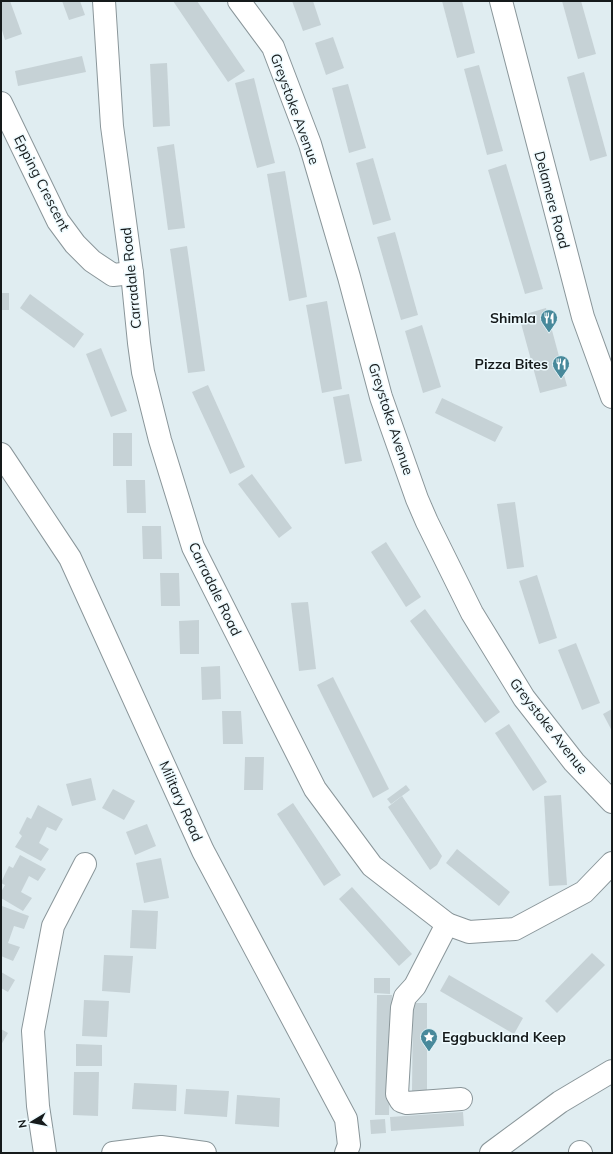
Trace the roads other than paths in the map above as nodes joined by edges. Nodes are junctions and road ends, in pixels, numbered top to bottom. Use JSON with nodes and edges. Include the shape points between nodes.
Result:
{"nodes":[{"id":1,"x":104,"y":1,"type":"edge"},
{"id":2,"x":239,"y":1,"type":"edge"},
{"id":3,"x":500,"y":1,"type":"edge"},
{"id":4,"x":1,"y":103,"type":"edge"},
{"id":5,"x":132,"y":273,"type":"junction"},
{"id":6,"x":612,"y":397,"type":"edge"},
{"id":7,"x":1,"y":454,"type":"edge"},
{"id":8,"x":612,"y":802,"type":"edge"},
{"id":9,"x":612,"y":863,"type":"edge"},
{"id":10,"x":85,"y":864,"type":"dead end"},
{"id":11,"x":447,"y":924,"type":"junction"},
{"id":12,"x":612,"y":1071,"type":"edge"},
{"id":13,"x":461,"y":1099,"type":"dead end"},
{"id":14,"x":45,"y":1153,"type":"edge"},
{"id":15,"x":112,"y":1153,"type":"edge"},
{"id":16,"x":206,"y":1153,"type":"edge"},
{"id":17,"x":346,"y":1153,"type":"edge"},
{"id":18,"x":492,"y":1153,"type":"edge"}],
"edges":[{"from":1,"to":5,"type":"street","name":"Carradale Road","via":[[112,126]]},
{"from":2,"to":8,"type":"street","name":"Greystoke Avenue","via":[[273,47],[310,144],[381,397],[427,522],[472,613],[524,698],[574,762]]},
{"from":3,"to":6,"type":"street","name":"Delamere Road","via":[[583,317]]},
{"from":4,"to":5,"type":"street","name":"Epping Crescent","via":[[58,221],[75,244],[92,261],[113,275]]},
{"from":5,"to":11,"type":"street","name":"Carradale Road","via":[[138,343],[145,378],[160,440],[193,547],[315,789],[372,866]]},
{"from":7,"to":17,"type":"street","name":"Military Road","via":[[70,558],[204,851],[346,1119],[349,1145]]},
{"from":9,"to":11,"type":"street","name":"Carradale Road","via":[[584,892],[515,929],[469,932]]},
{"from":10,"to":14,"type":"street","via":[[53,926],[33,1031],[38,1106]]},
{"from":11,"to":13,"type":"street","via":[[415,986],[405,998],[402,1008],[397,1094],[401,1101],[407,1103]]},
{"from":12,"to":18,"type":"street","via":[[560,1102]]},
{"from":15,"to":16,"type":"street","via":[[161,1148]]}]}
